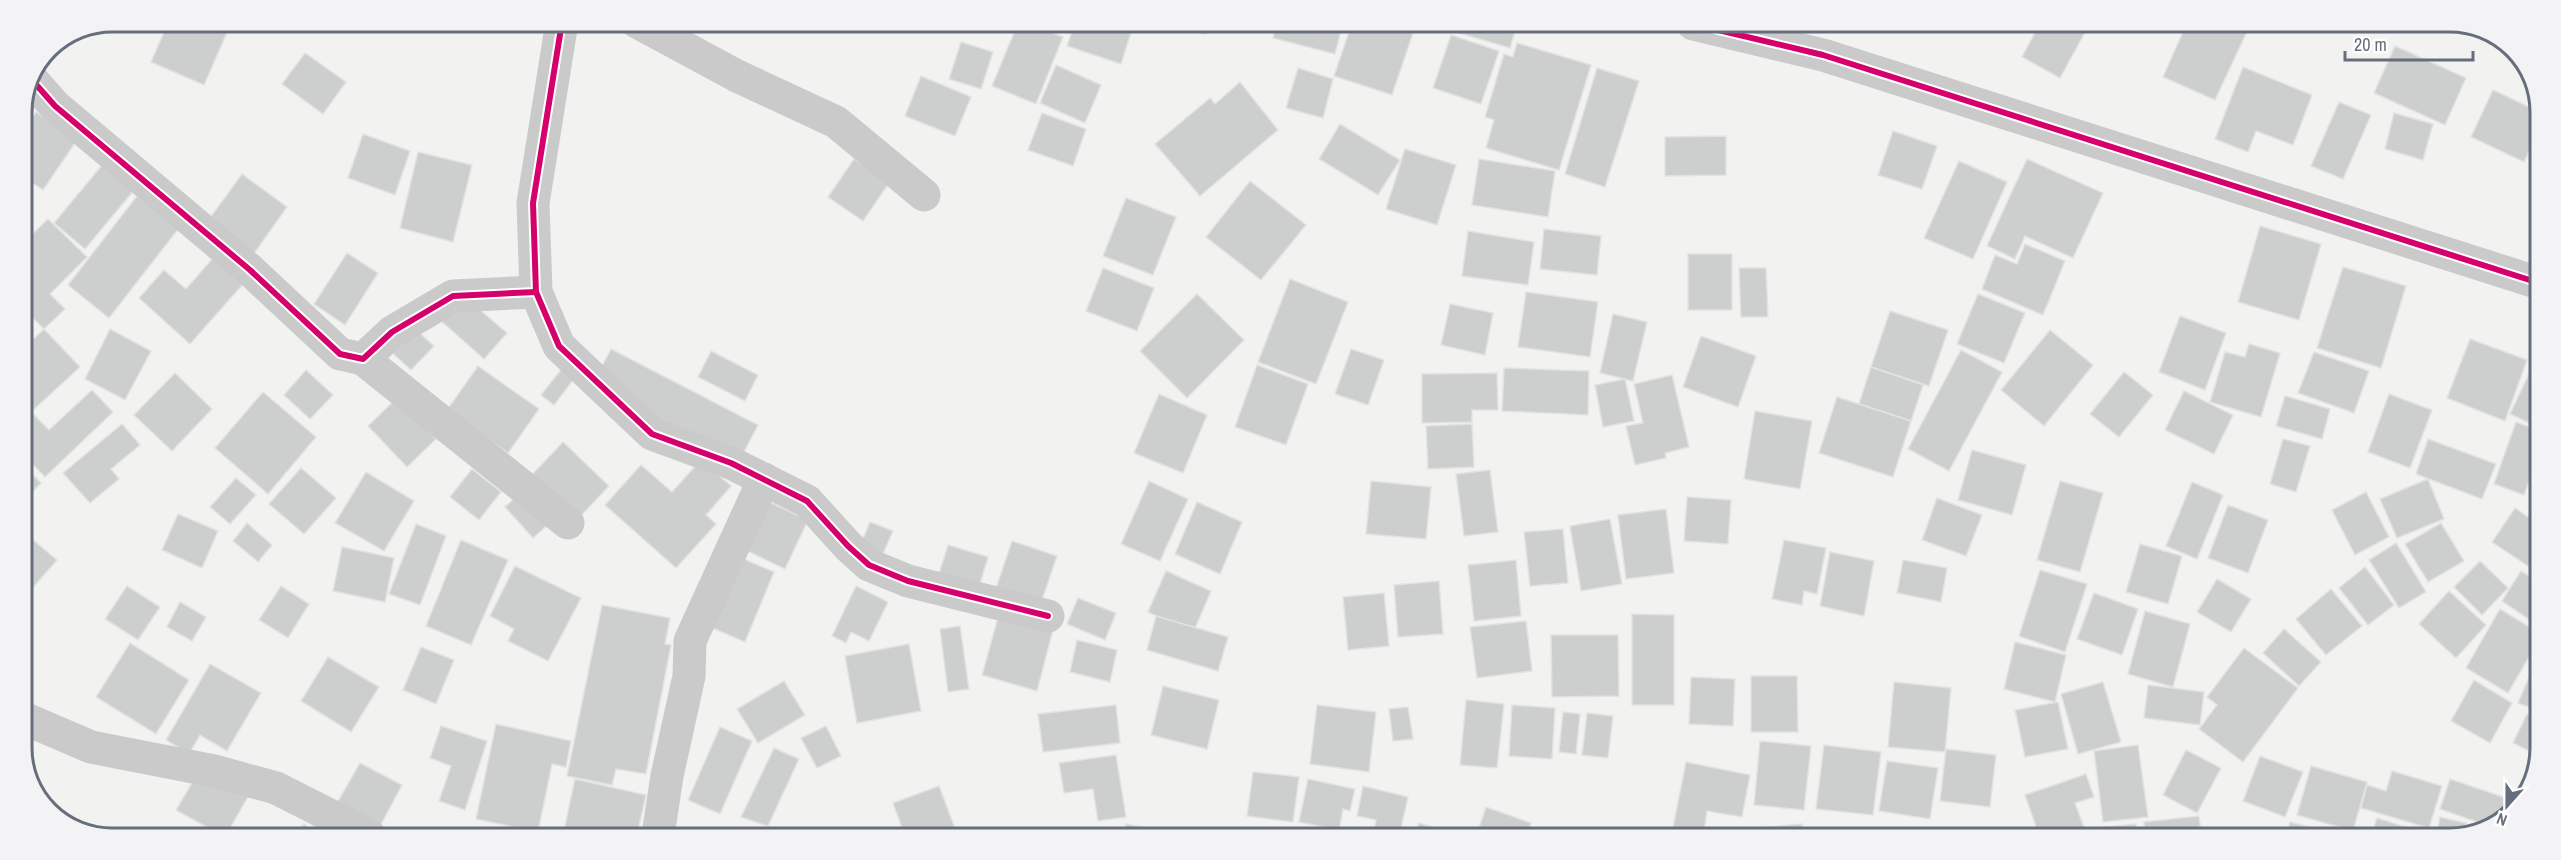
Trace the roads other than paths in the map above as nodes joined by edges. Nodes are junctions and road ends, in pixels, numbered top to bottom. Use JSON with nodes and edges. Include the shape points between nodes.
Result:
{"nodes":[{"id":1,"x":560,"y":32,"type":"edge"},
{"id":2,"x":656,"y":32,"type":"edge"},
{"id":3,"x":1726,"y":32,"type":"edge"},
{"id":4,"x":37,"y":85,"type":"edge"},
{"id":5,"x":924,"y":195,"type":"dead end"},
{"id":6,"x":2529,"y":280,"type":"edge"},
{"id":7,"x":536,"y":292,"type":"junction"},
{"id":8,"x":363,"y":358,"type":"junction"},
{"id":9,"x":764,"y":479,"type":"junction"},
{"id":10,"x":568,"y":524,"type":"dead end"},
{"id":11,"x":1048,"y":616,"type":"dead end"},
{"id":12,"x":32,"y":722,"type":"edge"},
{"id":13,"x":355,"y":828,"type":"edge"},
{"id":14,"x":659,"y":828,"type":"edge"}],
"edges":[{"from":1,"to":7,"type":"street","via":[[533,203]]},
{"from":2,"to":5,"type":"street","via":[[737,76],[836,122]]},
{"from":3,"to":6,"type":"street","via":[[1823,56]]},
{"from":4,"to":8,"type":"street","via":[[55,106],[250,270],[340,354]]},
{"from":7,"to":8,"type":"street","via":[[453,296],[392,332]]},
{"from":7,"to":9,"type":"street","via":[[559,346],[652,434]]},
{"from":8,"to":10,"type":"street"},
{"from":9,"to":11,"type":"street","via":[[807,501],[869,565],[908,580]]},
{"from":9,"to":14,"type":"street","via":[[690,641],[689,676]]},
{"from":12,"to":13,"type":"street","via":[[91,747],[214,771],[276,788]]}]}
